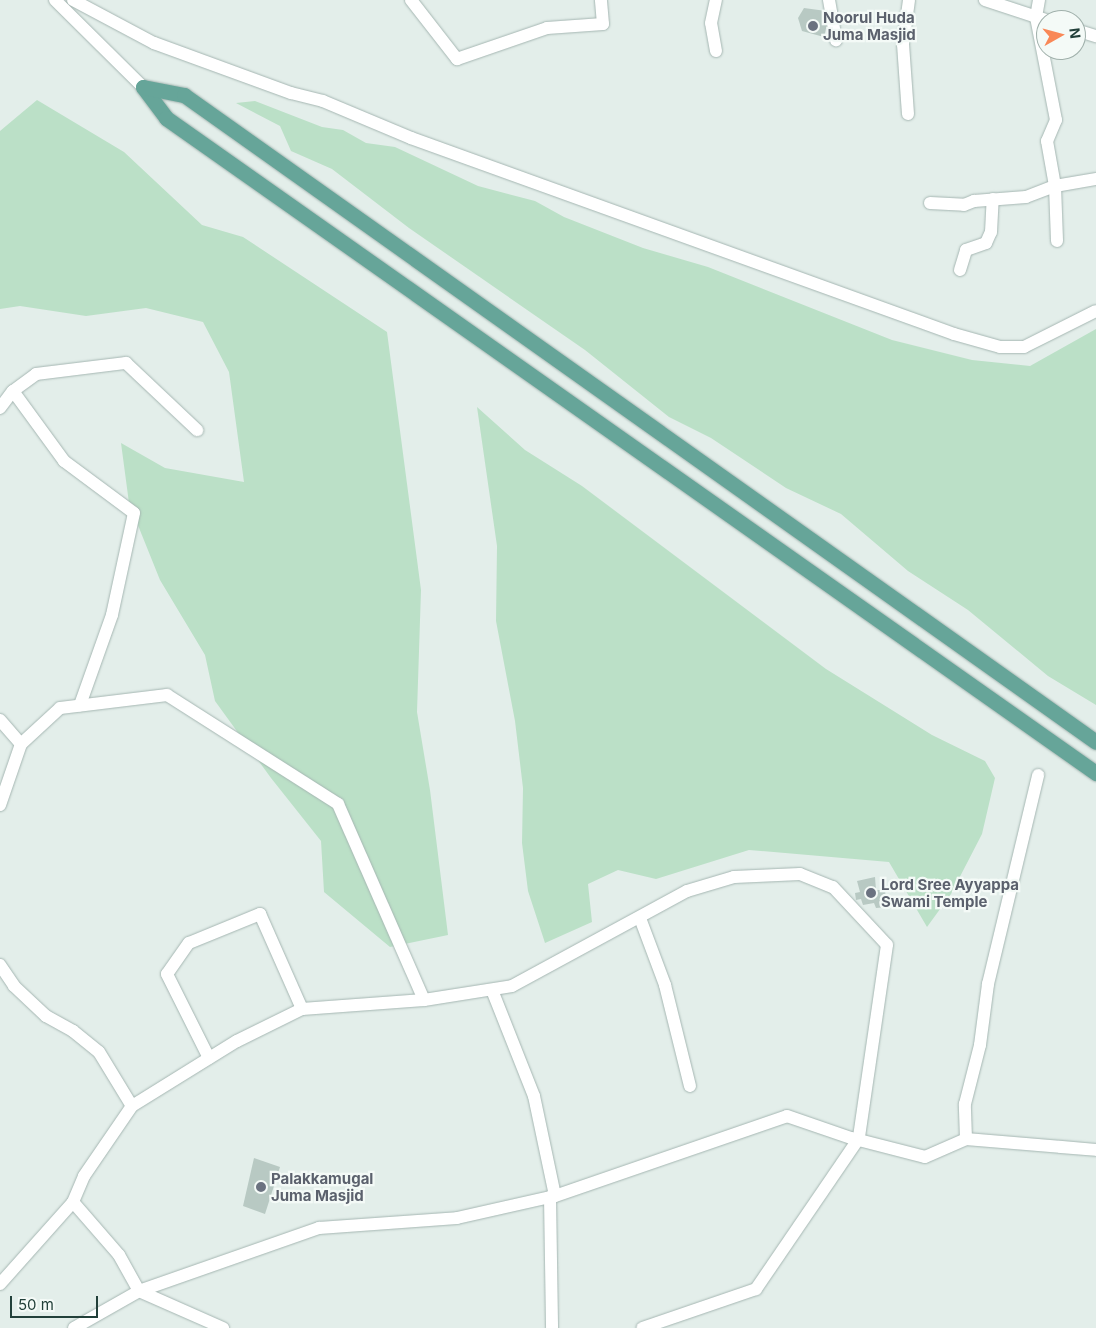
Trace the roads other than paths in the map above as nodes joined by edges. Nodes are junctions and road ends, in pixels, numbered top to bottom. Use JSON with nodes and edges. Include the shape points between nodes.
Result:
{"nodes":[{"id":1,"x":55,"y":0,"type":"edge"},
{"id":2,"x":73,"y":0,"type":"edge"},
{"id":3,"x":411,"y":0,"type":"edge"},
{"id":4,"x":601,"y":0,"type":"edge"},
{"id":5,"x":716,"y":0,"type":"edge"},
{"id":6,"x":830,"y":0,"type":"edge"},
{"id":7,"x":909,"y":0,"type":"edge"},
{"id":8,"x":985,"y":0,"type":"edge"},
{"id":9,"x":1036,"y":17,"type":"edge"},
{"id":10,"x":836,"y":40,"type":"dead end"},
{"id":11,"x":716,"y":51,"type":"dead end"},
{"id":12,"x":1047,"y":60,"type":"edge"},
{"id":13,"x":143,"y":87,"type":"junction"},
{"id":14,"x":908,"y":114,"type":"dead end"},
{"id":15,"x":1096,"y":179,"type":"edge"},
{"id":16,"x":1055,"y":186,"type":"junction"},
{"id":17,"x":993,"y":199,"type":"junction"},
{"id":18,"x":930,"y":203,"type":"dead end"},
{"id":19,"x":1057,"y":241,"type":"dead end"},
{"id":20,"x":960,"y":270,"type":"dead end"},
{"id":21,"x":1096,"y":311,"type":"edge"},
{"id":22,"x":12,"y":391,"type":"junction"},
{"id":23,"x":0,"y":408,"type":"edge"},
{"id":24,"x":197,"y":430,"type":"dead end"},
{"id":25,"x":80,"y":706,"type":"junction"},
{"id":26,"x":0,"y":720,"type":"edge"},
{"id":27,"x":1096,"y":742,"type":"edge"},
{"id":28,"x":21,"y":744,"type":"junction"},
{"id":29,"x":1096,"y":773,"type":"edge"},
{"id":30,"x":1038,"y":775,"type":"dead end"},
{"id":31,"x":0,"y":805,"type":"edge"},
{"id":32,"x":640,"y":918,"type":"junction"},
{"id":33,"x":0,"y":965,"type":"edge"},
{"id":34,"x":492,"y":990,"type":"junction"},
{"id":35,"x":424,"y":1000,"type":"junction"},
{"id":36,"x":302,"y":1010,"type":"junction"},
{"id":37,"x":209,"y":1058,"type":"junction"},
{"id":38,"x":690,"y":1086,"type":"dead end"},
{"id":39,"x":132,"y":1106,"type":"junction"},
{"id":40,"x":860,"y":1138,"type":"junction"},
{"id":41,"x":966,"y":1139,"type":"junction"},
{"id":42,"x":1096,"y":1150,"type":"edge"},
{"id":43,"x":552,"y":1197,"type":"junction"},
{"id":44,"x":73,"y":1202,"type":"junction"},
{"id":45,"x":0,"y":1284,"type":"edge"},
{"id":46,"x":139,"y":1291,"type":"junction"},
{"id":47,"x":74,"y":1328,"type":"edge"},
{"id":48,"x":223,"y":1328,"type":"edge"},
{"id":49,"x":552,"y":1328,"type":"edge"},
{"id":50,"x":642,"y":1328,"type":"edge"}],
"edges":[{"from":1,"to":13,"type":"street"},
{"from":2,"to":21,"type":"street","via":[[154,43],[291,93],[323,101],[411,138],[954,334],[1000,347],[1024,347]]},
{"from":3,"to":4,"type":"street","via":[[457,59],[547,28],[603,24]]},
{"from":5,"to":11,"type":"street","via":[[711,23]]},
{"from":6,"to":10,"type":"street"},
{"from":7,"to":14,"type":"street","via":[[903,44]]},
{"from":8,"to":9,"type":"street"},
{"from":12,"to":16,"type":"street","via":[[1056,120],[1047,141]]},
{"from":13,"to":27,"type":"main road","via":[[184,95]]},
{"from":13,"to":29,"type":"main road","via":[[166,118]]},
{"from":15,"to":16,"type":"street"},
{"from":16,"to":17,"type":"street","via":[[1026,197]]},
{"from":16,"to":19,"type":"street"},
{"from":17,"to":18,"type":"street","via":[[964,205]]},
{"from":17,"to":20,"type":"street","via":[[991,232],[986,243],[966,250]]},
{"from":22,"to":23,"type":"street"},
{"from":22,"to":24,"type":"street","via":[[36,374],[126,363]]},
{"from":22,"to":25,"type":"street","via":[[64,461],[134,513],[112,615]]},
{"from":25,"to":28,"type":"street","via":[[60,708]]},
{"from":25,"to":35,"type":"street","via":[[168,695],[338,804]]},
{"from":26,"to":28,"type":"street"},
{"from":28,"to":31,"type":"street"},
{"from":30,"to":41,"type":"street","via":[[988,984],[980,1044],[966,1104]]},
{"from":32,"to":34,"type":"street","via":[[512,986]]},
{"from":32,"to":38,"type":"street","via":[[665,985]]},
{"from":32,"to":40,"type":"street","via":[[687,891],[734,877],[800,874],[833,887],[887,945]]},
{"from":33,"to":39,"type":"street","via":[[14,986],[46,1016],[73,1030],[99,1052]]},
{"from":34,"to":35,"type":"street"},
{"from":34,"to":43,"type":"street","via":[[534,1096]]},
{"from":35,"to":36,"type":"street"},
{"from":36,"to":37,"type":"street"},
{"from":36,"to":37,"type":"street","via":[[260,914],[189,943],[167,974]]},
{"from":37,"to":39,"type":"street"},
{"from":39,"to":44,"type":"street","via":[[84,1176]]},
{"from":40,"to":41,"type":"street","via":[[925,1157]]},
{"from":40,"to":43,"type":"street","via":[[787,1116]]},
{"from":40,"to":50,"type":"street","via":[[756,1289]]},
{"from":41,"to":42,"type":"street"},
{"from":43,"to":46,"type":"street","via":[[457,1218],[319,1228]]},
{"from":43,"to":49,"type":"street"},
{"from":44,"to":45,"type":"street"},
{"from":44,"to":46,"type":"street","via":[[119,1255]]},
{"from":46,"to":47,"type":"street"},
{"from":46,"to":48,"type":"street"}]}
